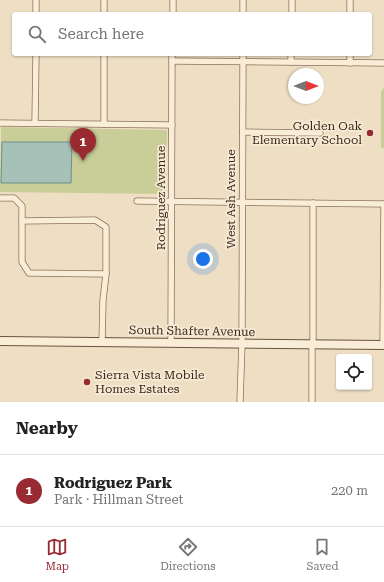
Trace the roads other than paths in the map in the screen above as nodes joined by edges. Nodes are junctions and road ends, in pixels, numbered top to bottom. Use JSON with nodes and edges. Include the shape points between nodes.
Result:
{"nodes":[{"id":1,"x":36,"y":0,"type":"edge"},
{"id":2,"x":104,"y":0,"type":"edge"},
{"id":3,"x":173,"y":0,"type":"edge"},
{"id":4,"x":243,"y":0,"type":"edge"},
{"id":5,"x":292,"y":0,"type":"edge"},
{"id":6,"x":350,"y":0,"type":"edge"},
{"id":7,"x":36,"y":12,"type":"edge"},
{"id":8,"x":104,"y":12,"type":"edge"},
{"id":9,"x":173,"y":12,"type":"edge"},
{"id":10,"x":243,"y":12,"type":"edge"},
{"id":11,"x":292,"y":12,"type":"edge"},
{"id":12,"x":350,"y":12,"type":"edge"},
{"id":13,"x":36,"y":56,"type":"edge"},
{"id":14,"x":104,"y":56,"type":"edge"},
{"id":15,"x":172,"y":56,"type":"edge"},
{"id":16,"x":243,"y":56,"type":"edge"},
{"id":17,"x":291,"y":56,"type":"edge"},
{"id":18,"x":350,"y":56,"type":"edge"},
{"id":19,"x":172,"y":61,"type":"junction"},
{"id":20,"x":243,"y":61,"type":"junction"},
{"id":21,"x":291,"y":62,"type":"junction"},
{"id":22,"x":350,"y":62,"type":"junction"},
{"id":23,"x":384,"y":63,"type":"edge"},
{"id":24,"x":0,"y":123,"type":"edge"},
{"id":25,"x":35,"y":123,"type":"junction"},
{"id":26,"x":104,"y":124,"type":"junction"},
{"id":27,"x":172,"y":125,"type":"junction"},
{"id":28,"x":243,"y":132,"type":"junction"},
{"id":29,"x":320,"y":133,"type":"dead end"},
{"id":30,"x":0,"y":198,"type":"edge"},
{"id":31,"x":137,"y":201,"type":"dead end"},
{"id":32,"x":172,"y":202,"type":"junction"},
{"id":33,"x":242,"y":202,"type":"junction"},
{"id":34,"x":313,"y":203,"type":"junction"},
{"id":35,"x":384,"y":204,"type":"edge"},
{"id":36,"x":22,"y":221,"type":"junction"},
{"id":37,"x":106,"y":274,"type":"junction"},
{"id":38,"x":0,"y":341,"type":"edge"},
{"id":39,"x":102,"y":342,"type":"junction"},
{"id":40,"x":171,"y":342,"type":"junction"},
{"id":41,"x":242,"y":343,"type":"junction"},
{"id":42,"x":312,"y":344,"type":"junction"},
{"id":43,"x":384,"y":345,"type":"edge"},
{"id":44,"x":240,"y":402,"type":"edge"},
{"id":45,"x":312,"y":402,"type":"edge"}],
"edges":[{"from":1,"to":7,"type":"street"},
{"from":2,"to":8,"type":"street"},
{"from":3,"to":9,"type":"street"},
{"from":4,"to":10,"type":"street"},
{"from":5,"to":11,"type":"street"},
{"from":6,"to":12,"type":"street"},
{"from":13,"to":25,"type":"street"},
{"from":14,"to":26,"type":"street"},
{"from":15,"to":19,"type":"street","name":"Rodriguez Avenue"},
{"from":16,"to":20,"type":"street","name":"West Ash Avenue"},
{"from":17,"to":21,"type":"street"},
{"from":18,"to":22,"type":"street"},
{"from":19,"to":20,"type":"street"},
{"from":19,"to":27,"type":"street","name":"Rodriguez Avenue"},
{"from":20,"to":21,"type":"street"},
{"from":20,"to":28,"type":"street","name":"West Ash Avenue"},
{"from":21,"to":22,"type":"street"},
{"from":22,"to":23,"type":"street"},
{"from":24,"to":25,"type":"street"},
{"from":25,"to":26,"type":"street"},
{"from":26,"to":27,"type":"street"},
{"from":27,"to":32,"type":"street","name":"Rodriguez Avenue"},
{"from":28,"to":29,"type":"street"},
{"from":28,"to":33,"type":"street","name":"West Ash Avenue"},
{"from":30,"to":36,"type":"street","via":[[14,198],[22,206]]},
{"from":31,"to":32,"type":"street"},
{"from":32,"to":33,"type":"street"},
{"from":32,"to":40,"type":"street","name":"Rodriguez Avenue"},
{"from":33,"to":34,"type":"street"},
{"from":33,"to":41,"type":"street","name":"West Ash Avenue"},
{"from":34,"to":35,"type":"street"},
{"from":34,"to":42,"type":"street"},
{"from":35,"to":43,"type":"street"},
{"from":36,"to":37,"type":"street","via":[[22,262],[29,273]]},
{"from":36,"to":37,"type":"street","via":[[95,220],[106,227]]},
{"from":37,"to":39,"type":"street"},
{"from":38,"to":39,"type":"main road","name":"South Shafter Avenue"},
{"from":39,"to":40,"type":"main road","name":"South Shafter Avenue"},
{"from":40,"to":41,"type":"main road","name":"South Shafter Avenue"},
{"from":41,"to":42,"type":"main road","name":"South Shafter Avenue"},
{"from":41,"to":44,"type":"street","name":"West Ash Avenue"},
{"from":42,"to":43,"type":"main road","name":"South Shafter Avenue"},
{"from":42,"to":45,"type":"street"}]}
